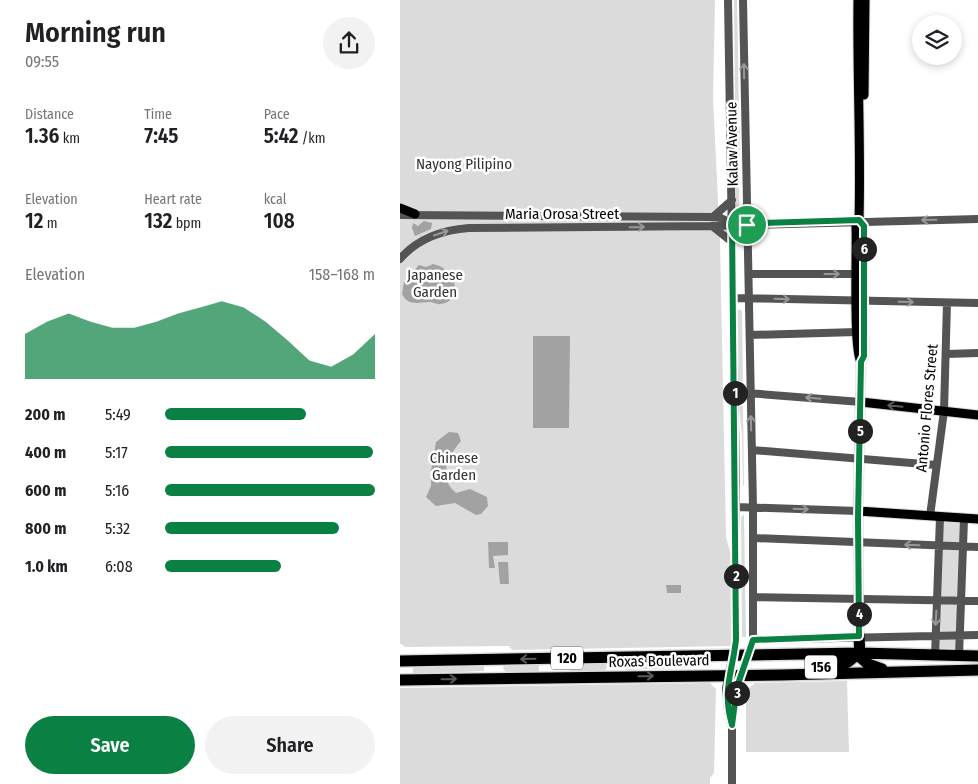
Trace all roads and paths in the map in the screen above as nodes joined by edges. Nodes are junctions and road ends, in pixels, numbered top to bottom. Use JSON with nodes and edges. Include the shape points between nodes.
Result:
{"nodes":[{"id":1,"x":728,"y":0,"type":"edge"},
{"id":2,"x":743,"y":0,"type":"edge"},
{"id":3,"x":858,"y":0,"type":"edge"},
{"id":4,"x":865,"y":0,"type":"edge"},
{"id":5,"x":860,"y":122,"type":"junction"},
{"id":6,"x":732,"y":200,"type":"junction"},
{"id":7,"x":400,"y":208,"type":"edge"},
{"id":8,"x":415,"y":214,"type":"junction"},
{"id":9,"x":400,"y":215,"type":"edge"},
{"id":10,"x":713,"y":217,"type":"junction"},
{"id":11,"x":978,"y":219,"type":"edge"},
{"id":12,"x":859,"y":220,"type":"junction"},
{"id":13,"x":732,"y":224,"type":"junction"},
{"id":14,"x":747,"y":225,"type":"junction"},
{"id":15,"x":712,"y":226,"type":"junction"},
{"id":16,"x":732,"y":242,"type":"junction"},
{"id":17,"x":860,"y":245,"type":"junction"},
{"id":18,"x":400,"y":259,"type":"edge"},
{"id":19,"x":749,"y":274,"type":"junction"},
{"id":20,"x":857,"y":274,"type":"junction"},
{"id":21,"x":734,"y":298,"type":"junction"},
{"id":22,"x":749,"y":298,"type":"junction"},
{"id":23,"x":860,"y":301,"type":"junction"},
{"id":24,"x":947,"y":303,"type":"junction"},
{"id":25,"x":978,"y":303,"type":"edge"},
{"id":26,"x":857,"y":332,"type":"junction"},
{"id":27,"x":750,"y":335,"type":"junction"},
{"id":28,"x":978,"y":353,"type":"edge"},
{"id":29,"x":947,"y":354,"type":"junction"},
{"id":30,"x":861,"y":362,"type":"junction"},
{"id":31,"x":735,"y":392,"type":"junction"},
{"id":32,"x":750,"y":392,"type":"junction"},
{"id":33,"x":861,"y":402,"type":"junction"},
{"id":34,"x":944,"y":410,"type":"junction"},
{"id":35,"x":978,"y":415,"type":"edge"},
{"id":36,"x":752,"y":450,"type":"junction"},
{"id":37,"x":858,"y":458,"type":"junction"},
{"id":38,"x":936,"y":466,"type":"junction"},
{"id":39,"x":736,"y":506,"type":"junction"},
{"id":40,"x":753,"y":507,"type":"junction"},
{"id":41,"x":858,"y":511,"type":"junction"},
{"id":42,"x":930,"y":516,"type":"junction"},
{"id":43,"x":940,"y":517,"type":"junction"},
{"id":44,"x":964,"y":518,"type":"junction"},
{"id":45,"x":978,"y":520,"type":"edge"},
{"id":46,"x":753,"y":538,"type":"junction"},
{"id":47,"x":858,"y":543,"type":"junction"},
{"id":48,"x":939,"y":546,"type":"junction"},
{"id":49,"x":964,"y":546,"type":"junction"},
{"id":50,"x":978,"y":547,"type":"edge"},
{"id":51,"x":753,"y":596,"type":"junction"},
{"id":52,"x":858,"y":599,"type":"junction"},
{"id":53,"x":937,"y":599,"type":"junction"},
{"id":54,"x":962,"y":600,"type":"junction"},
{"id":55,"x":978,"y":601,"type":"edge"},
{"id":56,"x":935,"y":634,"type":"junction"},
{"id":57,"x":961,"y":635,"type":"junction"},
{"id":58,"x":978,"y":635,"type":"edge"},
{"id":59,"x":859,"y":636,"type":"junction"},
{"id":60,"x":753,"y":640,"type":"junction"},
{"id":61,"x":859,"y":653,"type":"junction"},
{"id":62,"x":749,"y":655,"type":"junction"},
{"id":63,"x":734,"y":656,"type":"junction"},
{"id":64,"x":935,"y":656,"type":"junction"},
{"id":65,"x":959,"y":656,"type":"junction"},
{"id":66,"x":978,"y":656,"type":"edge"},
{"id":67,"x":618,"y":657,"type":"junction"},
{"id":68,"x":498,"y":659,"type":"junction"},
{"id":69,"x":400,"y":661,"type":"edge"},
{"id":70,"x":978,"y":670,"type":"edge"},
{"id":71,"x":891,"y":671,"type":"junction"},
{"id":72,"x":730,"y":675,"type":"junction"},
{"id":73,"x":742,"y":675,"type":"junction"},
{"id":74,"x":781,"y":675,"type":"junction"},
{"id":75,"x":619,"y":677,"type":"junction"},
{"id":76,"x":497,"y":679,"type":"junction"},
{"id":77,"x":400,"y":680,"type":"edge"},
{"id":78,"x":732,"y":725,"type":"junction"},
{"id":79,"x":732,"y":784,"type":"edge"}],
"edges":[{"from":1,"to":6,"type":"street","name":"Kalaw Avenue"},
{"from":14,"to":2,"type":"street","name":"Kalaw Avenue","one_way":true},
{"from":3,"to":5,"type":"main road","number":"156"},
{"from":4,"to":5,"type":"main road","number":"156"},
{"from":5,"to":12,"type":"main road","number":"156"},
{"from":6,"to":10,"type":"street"},
{"from":6,"to":13,"type":"street","name":"Kalaw Avenue"},
{"from":7,"to":8,"type":"main road"},
{"from":8,"to":9,"type":"street","name":"Maria Orosa Street"},
{"from":8,"to":10,"type":"street","name":"Maria Orosa Street"},
{"from":10,"to":13,"type":"street","name":"Maria Orosa Street"},
{"from":11,"to":12,"type":"street","name":"Maria Orosa Street","one_way":true},
{"from":12,"to":14,"type":"street","name":"Maria Orosa Street"},
{"from":12,"to":17,"type":"main road","number":"156","via":[[856,226]]},
{"from":13,"to":14,"type":"street","name":"Maria Orosa Street"},
{"from":13,"to":15,"type":"street","name":"Maria Orosa Street"},
{"from":13,"to":16,"type":"street","name":"Kalaw Avenue"},
{"from":14,"to":19,"type":"street","name":"Kalaw Avenue"},
{"from":15,"to":16,"type":"street"},
{"from":18,"to":15,"type":"street","name":"Maria Orosa Street","one_way":true,"via":[[427,238],[459,229]]},
{"from":16,"to":21,"type":"street","name":"Kalaw Avenue"},
{"from":17,"to":20,"type":"main road","number":"156"},
{"from":17,"to":23,"type":"main road","number":"156"},
{"from":19,"to":20,"type":"street","one_way":true},
{"from":19,"to":22,"type":"street","name":"Kalaw Avenue"},
{"from":20,"to":23,"type":"main road","number":"156"},
{"from":21,"to":22,"type":"street"},
{"from":21,"to":31,"type":"street","name":"Kalaw Avenue"},
{"from":22,"to":23,"type":"street","one_way":true},
{"from":22,"to":27,"type":"street","name":"Kalaw Avenue"},
{"from":23,"to":24,"type":"street","one_way":true},
{"from":23,"to":26,"type":"main road","number":"156"},
{"from":23,"to":30,"type":"main road","number":"156","via":[[864,356]]},
{"from":24,"to":25,"type":"street"},
{"from":24,"to":29,"type":"street","name":"Antonio Flores Street"},
{"from":26,"to":27,"type":"street"},
{"from":26,"to":30,"type":"main road","number":"156","via":[[857,356]]},
{"from":27,"to":32,"type":"street","name":"Kalaw Avenue"},
{"from":28,"to":29,"type":"street"},
{"from":29,"to":34,"type":"street","name":"Antonio Flores Street"},
{"from":30,"to":33,"type":"main road","number":"156"},
{"from":31,"to":32,"type":"street"},
{"from":31,"to":39,"type":"street","name":"Kalaw Avenue"},
{"from":33,"to":32,"type":"street","one_way":true},
{"from":36,"to":32,"type":"street","name":"Kalaw Avenue","one_way":true},
{"from":34,"to":33,"type":"main road","one_way":true},
{"from":33,"to":37,"type":"main road","number":"156"},
{"from":34,"to":35,"type":"main road"},
{"from":34,"to":38,"type":"street","name":"Antonio Flores Street"},
{"from":36,"to":37,"type":"street"},
{"from":36,"to":40,"type":"street","name":"Kalaw Avenue"},
{"from":37,"to":38,"type":"street"},
{"from":37,"to":41,"type":"main road","number":"156"},
{"from":38,"to":42,"type":"street","name":"Antonio Flores Street"},
{"from":39,"to":40,"type":"street"},
{"from":39,"to":63,"type":"street","name":"Kalaw Avenue"},
{"from":40,"to":41,"type":"street","one_way":true},
{"from":40,"to":46,"type":"street","name":"Kalaw Avenue"},
{"from":41,"to":42,"type":"main road"},
{"from":41,"to":47,"type":"main road","number":"156"},
{"from":42,"to":43,"type":"main road"},
{"from":43,"to":44,"type":"main road"},
{"from":43,"to":48,"type":"street"},
{"from":44,"to":45,"type":"main road"},
{"from":44,"to":49,"type":"street"},
{"from":46,"to":47,"type":"street"},
{"from":46,"to":51,"type":"street","name":"Kalaw Avenue"},
{"from":48,"to":47,"type":"street","one_way":true},
{"from":47,"to":52,"type":"main road","number":"156"},
{"from":48,"to":49,"type":"street"},
{"from":48,"to":53,"type":"street"},
{"from":49,"to":50,"type":"street"},
{"from":49,"to":54,"type":"street"},
{"from":51,"to":52,"type":"street"},
{"from":51,"to":60,"type":"street","name":"Kalaw Avenue"},
{"from":52,"to":53,"type":"street"},
{"from":52,"to":59,"type":"main road","number":"156"},
{"from":53,"to":54,"type":"street"},
{"from":53,"to":56,"type":"street","one_way":true},
{"from":54,"to":55,"type":"street"},
{"from":54,"to":57,"type":"street"},
{"from":56,"to":57,"type":"street"},
{"from":56,"to":59,"type":"street"},
{"from":56,"to":64,"type":"street"},
{"from":57,"to":58,"type":"street"},
{"from":57,"to":65,"type":"street"},
{"from":59,"to":60,"type":"street"},
{"from":59,"to":61,"type":"highway","number":"156"},
{"from":60,"to":62,"type":"street","name":"Kalaw Avenue"},
{"from":61,"to":62,"type":"highway","name":"Roxas Boulevard","number":"120"},
{"from":61,"to":64,"type":"highway","name":"Roxas Boulevard","number":"120"},
{"from":61,"to":71,"type":"highway","number":"156","via":[[868,664]]},
{"from":61,"to":74,"type":"highway","number":"156","via":[[848,662]]},
{"from":62,"to":63,"type":"highway","name":"Roxas Boulevard","number":"120"},
{"from":62,"to":73,"type":"street","name":"Kalaw Avenue"},
{"from":63,"to":67,"type":"highway","name":"Roxas Boulevard","number":"120"},
{"from":63,"to":72,"type":"street","name":"Kalaw Avenue"},
{"from":64,"to":65,"type":"highway","name":"Roxas Boulevard","number":"120"},
{"from":65,"to":66,"type":"highway","name":"Roxas Boulevard","number":"120"},
{"from":67,"to":68,"type":"highway","name":"Roxas Boulevard","number":"120","one_way":true},
{"from":67,"to":75,"type":"highway"},
{"from":68,"to":69,"type":"highway","name":"Roxas Boulevard","number":"120"},
{"from":68,"to":76,"type":"highway"},
{"from":70,"to":71,"type":"highway","name":"Roxas Boulevard","number":"120"},
{"from":71,"to":74,"type":"highway","name":"Roxas Boulevard","number":"120"},
{"from":72,"to":73,"type":"highway","name":"Roxas Boulevard","number":"120"},
{"from":75,"to":72,"type":"highway","name":"Roxas Boulevard","number":"120","one_way":true},
{"from":72,"to":78,"type":"street","name":"Kalaw Avenue","via":[[726,688]]},
{"from":73,"to":74,"type":"highway","name":"Roxas Boulevard","number":"120"},
{"from":73,"to":78,"type":"street","name":"Kalaw Avenue","via":[[737,687]]},
{"from":75,"to":76,"type":"highway","name":"Roxas Boulevard","number":"120"},
{"from":77,"to":76,"type":"highway","name":"Roxas Boulevard","number":"120","one_way":true},
{"from":78,"to":79,"type":"street"}]}
